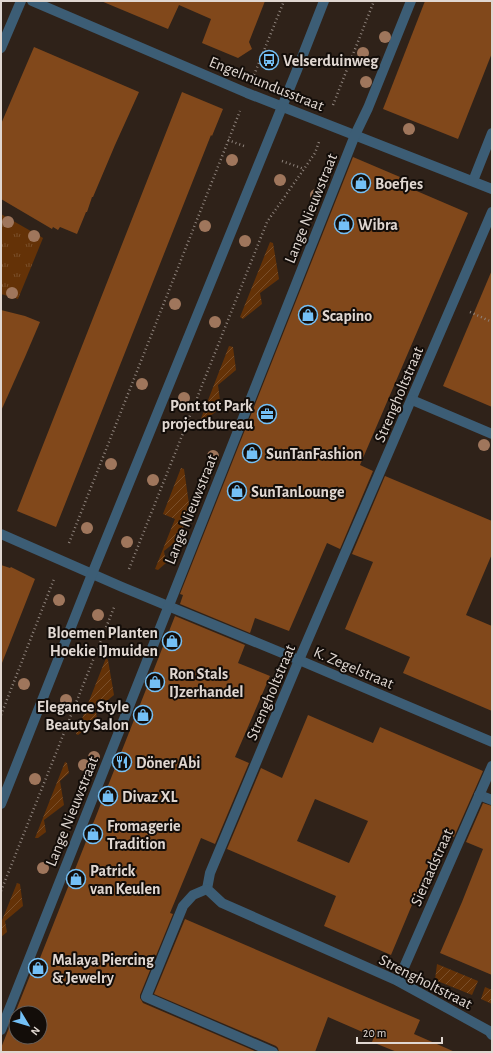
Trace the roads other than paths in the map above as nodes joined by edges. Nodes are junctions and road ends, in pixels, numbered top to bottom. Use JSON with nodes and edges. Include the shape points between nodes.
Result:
{"nodes":[{"id":1,"x":21,"y":1,"type":"edge"},
{"id":2,"x":32,"y":1,"type":"edge"},
{"id":3,"x":324,"y":1,"type":"edge"},
{"id":4,"x":412,"y":1,"type":"edge"},
{"id":5,"x":1,"y":48,"type":"edge"},
{"id":6,"x":282,"y":107,"type":"junction"},
{"id":7,"x":492,"y":133,"type":"edge"},
{"id":8,"x":355,"y":134,"type":"junction"},
{"id":9,"x":473,"y":181,"type":"junction"},
{"id":10,"x":492,"y":189,"type":"edge"},
{"id":11,"x":492,"y":212,"type":"edge"},
{"id":12,"x":412,"y":400,"type":"junction"},
{"id":13,"x":492,"y":434,"type":"edge"},
{"id":14,"x":1,"y":534,"type":"edge"},
{"id":15,"x":92,"y":574,"type":"junction"},
{"id":16,"x":168,"y":606,"type":"junction"},
{"id":17,"x":300,"y":660,"type":"junction"},
{"id":18,"x":492,"y":742,"type":"edge"},
{"id":19,"x":492,"y":766,"type":"edge"},
{"id":20,"x":479,"y":795,"type":"junction"},
{"id":21,"x":492,"y":800,"type":"edge"},
{"id":22,"x":1,"y":804,"type":"edge"},
{"id":23,"x":207,"y":889,"type":"junction"},
{"id":24,"x":398,"y":981,"type":"junction"},
{"id":25,"x":1,"y":1030,"type":"edge"},
{"id":26,"x":492,"y":1035,"type":"edge"},
{"id":27,"x":273,"y":1052,"type":"edge"}],
"edges":[{"from":1,"to":5,"type":"street"},
{"from":2,"to":6,"type":"street","name":"Engelmundusstraat"},
{"from":3,"to":6,"type":"street"},
{"from":4,"to":8,"type":"street","name":"Lange Nieuwstraat"},
{"from":6,"to":8,"type":"street","name":"Engelmundusstraat"},
{"from":6,"to":15,"type":"street"},
{"from":7,"to":9,"type":"street"},
{"from":8,"to":9,"type":"street","name":"Engelmundusstraat"},
{"from":8,"to":16,"type":"street","name":"Lange Nieuwstraat"},
{"from":9,"to":10,"type":"street","name":"Engelmundusstraat"},
{"from":11,"to":12,"type":"street","name":"Strengholtstraat"},
{"from":12,"to":13,"type":"street"},
{"from":12,"to":17,"type":"street","name":"Strengholtstraat"},
{"from":14,"to":15,"type":"street","name":"K. Zegelstraat"},
{"from":15,"to":16,"type":"street","name":"K. Zegelstraat"},
{"from":15,"to":22,"type":"street"},
{"from":16,"to":17,"type":"street","name":"K. Zegelstraat"},
{"from":16,"to":25,"type":"street","name":"Lange Nieuwstraat"},
{"from":17,"to":18,"type":"street","name":"K. Zegelstraat"},
{"from":17,"to":23,"type":"street","name":"Strengholtstraat","via":[[210,873]]},
{"from":19,"to":20,"type":"street","name":"Sieraadstraat"},
{"from":20,"to":21,"type":"street"},
{"from":20,"to":24,"type":"street","name":"Sieraadstraat"},
{"from":23,"to":24,"type":"street","name":"Strengholtstraat","via":[[222,903]]},
{"from":23,"to":27,"type":"street","via":[[193,895],[183,906],[146,997]]},
{"from":24,"to":26,"type":"street","name":"Strengholtstraat"}]}
